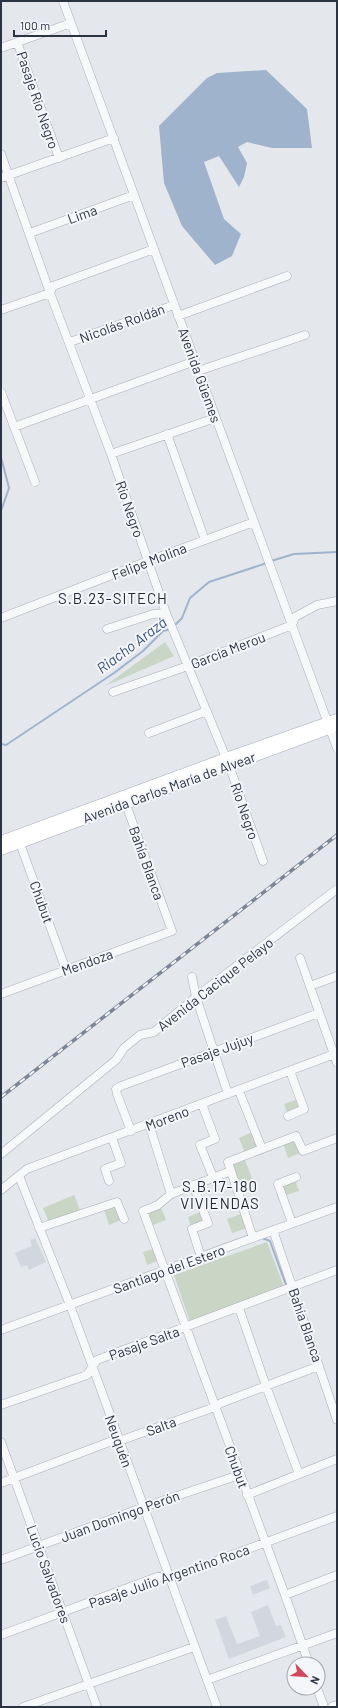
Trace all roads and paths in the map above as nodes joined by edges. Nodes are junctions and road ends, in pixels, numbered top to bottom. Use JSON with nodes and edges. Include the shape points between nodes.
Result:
{"nodes":[{"id":1,"x":63,"y":1,"type":"edge"},
{"id":2,"x":71,"y":23,"type":"junction"},
{"id":3,"x":18,"y":42,"type":"junction"},
{"id":4,"x":1,"y":48,"type":"edge"},
{"id":5,"x":114,"y":138,"type":"junction"},
{"id":6,"x":1,"y":154,"type":"edge"},
{"id":7,"x":58,"y":158,"type":"junction"},
{"id":8,"x":9,"y":175,"type":"junction"},
{"id":9,"x":1,"y":178,"type":"edge"},
{"id":10,"x":134,"y":195,"type":"junction"},
{"id":11,"x":30,"y":233,"type":"junction"},
{"id":12,"x":154,"y":249,"type":"junction"},
{"id":13,"x":287,"y":276,"type":"dead end"},
{"id":14,"x":50,"y":293,"type":"junction"},
{"id":15,"x":174,"y":304,"type":"junction"},
{"id":16,"x":1,"y":310,"type":"edge"},
{"id":17,"x":178,"y":316,"type":"junction"},
{"id":18,"x":305,"y":334,"type":"dead end"},
{"id":19,"x":70,"y":342,"type":"junction"},
{"id":20,"x":194,"y":361,"type":"junction"},
{"id":21,"x":198,"y":371,"type":"junction"},
{"id":22,"x":1,"y":392,"type":"edge"},
{"id":23,"x":90,"y":399,"type":"junction"},
{"id":24,"x":215,"y":418,"type":"junction"},
{"id":25,"x":14,"y":426,"type":"junction"},
{"id":26,"x":167,"y":434,"type":"junction"},
{"id":27,"x":111,"y":454,"type":"junction"},
{"id":28,"x":35,"y":482,"type":"dead end"},
{"id":29,"x":254,"y":522,"type":"junction"},
{"id":30,"x":205,"y":540,"type":"junction"},
{"id":31,"x":148,"y":561,"type":"junction"},
{"id":32,"x":337,"y":601,"type":"edge"},
{"id":33,"x":166,"y":613,"type":"junction"},
{"id":34,"x":1,"y":618,"type":"edge"},
{"id":35,"x":292,"y":625,"type":"junction"},
{"id":36,"x":107,"y":629,"type":"dead end"},
{"id":37,"x":188,"y":665,"type":"junction"},
{"id":38,"x":113,"y":692,"type":"dead end"},
{"id":39,"x":206,"y":711,"type":"junction"},
{"id":40,"x":337,"y":719,"type":"edge"},
{"id":41,"x":331,"y":726,"type":"edge"},
{"id":42,"x":149,"y":733,"type":"dead end"},
{"id":43,"x":337,"y":748,"type":"edge"},
{"id":44,"x":227,"y":762,"type":"junction"},
{"id":45,"x":124,"y":800,"type":"junction"},
{"id":46,"x":19,"y":839,"type":"junction"},
{"id":47,"x":1,"y":841,"type":"edge"},
{"id":48,"x":1,"y":850,"type":"edge"},
{"id":49,"x":263,"y":861,"type":"dead end"},
{"id":50,"x":337,"y":889,"type":"edge"},
{"id":51,"x":172,"y":931,"type":"joint"},
{"id":52,"x":300,"y":958,"type":"dead end"},
{"id":53,"x":66,"y":970,"type":"junction"},
{"id":54,"x":337,"y":976,"type":"edge"},
{"id":55,"x":192,"y":977,"type":"dead end"},
{"id":56,"x":310,"y":986,"type":"junction"},
{"id":57,"x":1,"y":994,"type":"edge"},
{"id":58,"x":196,"y":997,"type":"junction"},
{"id":59,"x":319,"y":1013,"type":"junction"},
{"id":60,"x":214,"y":1052,"type":"junction"},
{"id":61,"x":336,"y":1057,"type":"edge"},
{"id":62,"x":290,"y":1071,"type":"junction"},
{"id":63,"x":239,"y":1090,"type":"junction"},
{"id":64,"x":228,"y":1094,"type":"junction"},
{"id":65,"x":202,"y":1104,"type":"junction"},
{"id":66,"x":288,"y":1116,"type":"dead end"},
{"id":67,"x":150,"y":1124,"type":"junction"},
{"id":68,"x":131,"y":1131,"type":"junction"},
{"id":69,"x":112,"y":1138,"type":"junction"},
{"id":70,"x":337,"y":1138,"type":"edge"},
{"id":71,"x":262,"y":1149,"type":"junction"},
{"id":72,"x":1,"y":1154,"type":"edge"},
{"id":73,"x":231,"y":1171,"type":"junction"},
{"id":74,"x":19,"y":1176,"type":"junction"},
{"id":75,"x":296,"y":1177,"type":"dead end"},
{"id":76,"x":213,"y":1178,"type":"junction"},
{"id":77,"x":109,"y":1181,"type":"dead end"},
{"id":78,"x":193,"y":1185,"type":"junction"},
{"id":79,"x":1,"y":1190,"type":"edge"},
{"id":80,"x":171,"y":1194,"type":"junction"},
{"id":81,"x":337,"y":1207,"type":"edge"},
{"id":82,"x":124,"y":1219,"type":"dead end"},
{"id":83,"x":292,"y":1223,"type":"junction"},
{"id":84,"x":38,"y":1228,"type":"junction"},
{"id":85,"x":273,"y":1230,"type":"junction"},
{"id":86,"x":253,"y":1238,"type":"junction"},
{"id":87,"x":201,"y":1257,"type":"junction"},
{"id":88,"x":165,"y":1270,"type":"junction"},
{"id":89,"x":337,"y":1270,"type":"edge"},
{"id":90,"x":293,"y":1287,"type":"junction"},
{"id":91,"x":70,"y":1305,"type":"junction"},
{"id":92,"x":239,"y":1308,"type":"junction"},
{"id":93,"x":186,"y":1327,"type":"junction"},
{"id":94,"x":1,"y":1330,"type":"edge"},
{"id":95,"x":320,"y":1366,"type":"junction"},
{"id":96,"x":92,"y":1368,"type":"junction"},
{"id":97,"x":266,"y":1386,"type":"junction"},
{"id":98,"x":1,"y":1405,"type":"edge"},
{"id":99,"x":215,"y":1407,"type":"junction"},
{"id":100,"x":337,"y":1420,"type":"edge"},
{"id":101,"x":119,"y":1441,"type":"junction"},
{"id":102,"x":1,"y":1442,"type":"edge"},
{"id":103,"x":337,"y":1459,"type":"edge"},
{"id":104,"x":299,"y":1474,"type":"junction"},
{"id":105,"x":239,"y":1475,"type":"junction"},
{"id":106,"x":14,"y":1478,"type":"junction"},
{"id":107,"x":1,"y":1483,"type":"edge"},
{"id":108,"x":247,"y":1495,"type":"junction"},
{"id":109,"x":144,"y":1507,"type":"junction"},
{"id":110,"x":337,"y":1516,"type":"edge"},
{"id":111,"x":265,"y":1543,"type":"junction"},
{"id":112,"x":39,"y":1546,"type":"junction"},
{"id":113,"x":1,"y":1560,"type":"edge"},
{"id":114,"x":169,"y":1575,"type":"junction"},
{"id":115,"x":337,"y":1575,"type":"edge"},
{"id":116,"x":285,"y":1594,"type":"junction"},
{"id":117,"x":63,"y":1613,"type":"junction"},
{"id":118,"x":337,"y":1633,"type":"edge"},
{"id":119,"x":1,"y":1635,"type":"edge"},
{"id":120,"x":302,"y":1645,"type":"junction"},
{"id":121,"x":194,"y":1647,"type":"junction"},
{"id":122,"x":306,"y":1656,"type":"edge"},
{"id":123,"x":207,"y":1680,"type":"junction"},
{"id":124,"x":89,"y":1684,"type":"junction"},
{"id":125,"x":320,"y":1696,"type":"edge"},
{"id":126,"x":337,"y":1706,"type":"edge"},
{"id":127,"x":24,"y":1707,"type":"edge"},
{"id":128,"x":97,"y":1707,"type":"edge"},
{"id":129,"x":218,"y":1707,"type":"edge"},
{"id":130,"x":324,"y":1707,"type":"edge"},
{"id":131,"x":333,"y":1707,"type":"edge"}],
"edges":[{"from":1,"to":2,"type":"street","name":"Avenida Güemes"},
{"from":2,"to":3,"type":"street"},
{"from":2,"to":5,"type":"street","name":"Avenida Güemes"},
{"from":3,"to":4,"type":"street"},
{"from":3,"to":7,"type":"street","name":"Pasaje Río Negro"},
{"from":5,"to":7,"type":"street"},
{"from":5,"to":10,"type":"street","name":"Avenida Güemes"},
{"from":6,"to":8,"type":"street","name":"Río Negro"},
{"from":7,"to":8,"type":"street"},
{"from":8,"to":9,"type":"street"},
{"from":8,"to":11,"type":"street","name":"Río Negro"},
{"from":10,"to":11,"type":"street","name":"Lima"},
{"from":10,"to":12,"type":"street","name":"Avenida Güemes"},
{"from":11,"to":14,"type":"street","name":"Río Negro"},
{"from":12,"to":14,"type":"street","via":[[53,286]]},
{"from":12,"to":15,"type":"street","name":"Avenida Güemes"},
{"from":13,"to":17,"type":"street"},
{"from":14,"to":16,"type":"street"},
{"from":14,"to":19,"type":"street","name":"Río Negro"},
{"from":15,"to":17,"type":"street","name":"Avenida Güemes"},
{"from":15,"to":19,"type":"street","name":"Nicolás Roldán"},
{"from":17,"to":20,"type":"street","name":"Avenida Güemes"},
{"from":18,"to":21,"type":"street"},
{"from":19,"to":23,"type":"street","name":"Río Negro"},
{"from":20,"to":21,"type":"street","name":"Avenida Güemes"},
{"from":20,"to":23,"type":"street"},
{"from":21,"to":24,"type":"street","name":"Avenida Güemes"},
{"from":22,"to":25,"type":"street"},
{"from":23,"to":25,"type":"street"},
{"from":23,"to":27,"type":"street","name":"Río Negro"},
{"from":24,"to":26,"type":"street"},
{"from":24,"to":29,"type":"street","name":"Avenida Güemes"},
{"from":25,"to":28,"type":"street"},
{"from":26,"to":27,"type":"street"},
{"from":26,"to":30,"type":"street"},
{"from":27,"to":31,"type":"street","name":"Río Negro"},
{"from":29,"to":30,"type":"street","name":"Felipe Molina"},
{"from":29,"to":35,"type":"street","name":"Avenida Güemes"},
{"from":30,"to":31,"type":"street","name":"Felipe Molina"},
{"from":31,"to":33,"type":"street","name":"Río Negro"},
{"from":31,"to":34,"type":"street","name":"Felipe Molina"},
{"from":32,"to":35,"type":"street","name":"García Merou","via":[[317,605],[295,617]]},
{"from":33,"to":36,"type":"street","via":[[153,614]]},
{"from":33,"to":37,"type":"street","name":"Río Negro"},
{"from":35,"to":37,"type":"street","name":"García Merou"},
{"from":35,"to":41,"type":"street","name":"Avenida Güemes"},
{"from":37,"to":38,"type":"street","name":"García Merou"},
{"from":37,"to":39,"type":"street","name":"Río Negro"},
{"from":39,"to":42,"type":"street"},
{"from":39,"to":44,"type":"street","name":"Río Negro"},
{"from":40,"to":41,"type":"main road","name":"Avenida Carlos María de Alvear"},
{"from":41,"to":43,"type":"street","name":"Avenida Güemes"},
{"from":41,"to":44,"type":"main road","name":"Avenida Carlos María de Alvear"},
{"from":44,"to":45,"type":"main road","name":"Avenida Carlos María de Alvear"},
{"from":44,"to":49,"type":"street","name":"Río Negro"},
{"from":45,"to":46,"type":"main road","name":"Avenida Carlos María de Alvear"},
{"from":45,"to":51,"type":"street","name":"Bahía Blanca"},
{"from":46,"to":47,"type":"main road","name":"Avenida Carlos María de Alvear"},
{"from":46,"to":48,"type":"main road","name":"Avenida Carlos María de Alvear"},
{"from":46,"to":53,"type":"street","name":"Chubut"},
{"from":50,"to":58,"type":"street","name":"Avenida Cacique Pelayo"},
{"from":51,"to":53,"type":"street","name":"Mendoza"},
{"from":52,"to":56,"type":"street"},
{"from":53,"to":57,"type":"street","name":"Mendoza"},
{"from":54,"to":56,"type":"street"},
{"from":55,"to":58,"type":"street"},
{"from":56,"to":59,"type":"street"},
{"from":58,"to":60,"type":"street"},
{"from":58,"to":72,"type":"street","name":"Avenida Cacique Pelayo","via":[[154,1032],[140,1035],[124,1048],[116,1060]]},
{"from":59,"to":60,"type":"street","name":"Pasaje Jujuy"},
{"from":59,"to":61,"type":"street"},
{"from":60,"to":64,"type":"street"},
{"from":60,"to":68,"type":"street","name":"Pasaje Jujuy","via":[[116,1089]]},
{"from":61,"to":62,"type":"street","name":"Moreno"},
{"from":62,"to":63,"type":"street","name":"Moreno"},
{"from":62,"to":66,"type":"street","via":[[304,1109]]},
{"from":63,"to":64,"type":"street","name":"Moreno"},
{"from":63,"to":71,"type":"street"},
{"from":64,"to":65,"type":"street","name":"Moreno"},
{"from":65,"to":67,"type":"street","name":"Moreno"},
{"from":65,"to":76,"type":"street","via":[[215,1139],[200,1145]]},
{"from":67,"to":68,"type":"street","name":"Moreno"},
{"from":67,"to":80,"type":"street"},
{"from":68,"to":69,"type":"street","name":"Moreno"},
{"from":69,"to":74,"type":"street","name":"Moreno","via":[[27,1169]]},
{"from":69,"to":77,"type":"street","via":[[121,1163],[105,1169]]},
{"from":70,"to":71,"type":"street","via":[[303,1151],[296,1136]]},
{"from":71,"to":73,"type":"street","via":[[228,1162]]},
{"from":73,"to":76,"type":"street"},
{"from":73,"to":86,"type":"street"},
{"from":74,"to":79,"type":"street","name":"Moreno"},
{"from":74,"to":84,"type":"street","name":"Neuquén"},
{"from":75,"to":83,"type":"street","via":[[278,1184]]},
{"from":76,"to":78,"type":"street"},
{"from":78,"to":80,"type":"street"},
{"from":78,"to":87,"type":"street","via":[[208,1223],[192,1229]]},
{"from":80,"to":88,"type":"street","name":"Chubut","via":[[158,1205],[143,1211]]},
{"from":81,"to":83,"type":"street","name":"Santiago del Estero"},
{"from":82,"to":84,"type":"street","via":[[117,1202]]},
{"from":83,"to":85,"type":"street","name":"Santiago del Estero"},
{"from":84,"to":91,"type":"street","name":"Neuquén"},
{"from":85,"to":86,"type":"street","name":"Santiago del Estero"},
{"from":85,"to":90,"type":"street","name":"Bahía Blanca"},
{"from":86,"to":87,"type":"street","name":"Santiago del Estero"},
{"from":87,"to":88,"type":"street","name":"Santiago del Estero"},
{"from":88,"to":91,"type":"street","name":"Santiago del Estero"},
{"from":88,"to":93,"type":"street","name":"Chubut"},
{"from":89,"to":90,"type":"street"},
{"from":90,"to":92,"type":"street","name":"Pasaje Salta"},
{"from":90,"to":95,"type":"street","name":"Bahía Blanca"},
{"from":91,"to":94,"type":"street","name":"Santiago del Estero"},
{"from":91,"to":96,"type":"street","name":"Neuquén"},
{"from":92,"to":93,"type":"street","name":"Pasaje Salta"},
{"from":92,"to":97,"type":"street"},
{"from":93,"to":96,"type":"street","name":"Pasaje Salta","via":[[98,1360]]},
{"from":93,"to":99,"type":"street","name":"Chubut"},
{"from":95,"to":97,"type":"street","name":"Salta"},
{"from":95,"to":100,"type":"street","name":"Bahía Blanca"},
{"from":96,"to":98,"type":"street","name":"Pasaje Salta","via":[[87,1375]]},
{"from":96,"to":101,"type":"street","name":"Neuquén"},
{"from":97,"to":99,"type":"street","name":"Salta"},
{"from":97,"to":104,"type":"street"},
{"from":99,"to":101,"type":"street","name":"Salta"},
{"from":99,"to":105,"type":"street","name":"Chubut"},
{"from":101,"to":106,"type":"street","name":"Salta","via":[[112,1441]]},
{"from":101,"to":109,"type":"street","name":"Neuquén"},
{"from":102,"to":106,"type":"street","name":"Lucio Salvadores"},
{"from":103,"to":104,"type":"street"},
{"from":104,"to":108,"type":"street"},
{"from":105,"to":108,"type":"street","name":"Chubut"},
{"from":105,"to":109,"type":"street","name":"Juan Domingo Perón"},
{"from":106,"to":107,"type":"street","name":"Salta"},
{"from":106,"to":112,"type":"street","name":"Lucio Salvadores"},
{"from":108,"to":111,"type":"street","name":"Chubut"},
{"from":109,"to":112,"type":"street","name":"Juan Domingo Perón"},
{"from":109,"to":114,"type":"street","name":"Neuquén"},
{"from":110,"to":111,"type":"street","name":"Pasaje Julio Argentino Roca"},
{"from":111,"to":114,"type":"street","name":"Pasaje Julio Argentino Roca"},
{"from":111,"to":116,"type":"street","name":"Chubut"},
{"from":112,"to":113,"type":"street","name":"Juan Domingo Perón"},
{"from":112,"to":117,"type":"street","name":"Lucio Salvadores"},
{"from":114,"to":117,"type":"street","name":"Pasaje Julio Argentino Roca"},
{"from":114,"to":121,"type":"street","name":"Neuquén"},
{"from":115,"to":116,"type":"street"},
{"from":116,"to":120,"type":"street","name":"Chubut"},
{"from":117,"to":119,"type":"street","name":"Pasaje Julio Argentino Roca"},
{"from":117,"to":124,"type":"street","name":"Lucio Salvadores"},
{"from":118,"to":120,"type":"street"},
{"from":120,"to":122,"type":"street","name":"Chubut"},
{"from":120,"to":123,"type":"street"},
{"from":121,"to":123,"type":"street","name":"Neuquén"},
{"from":121,"to":124,"type":"street"},
{"from":123,"to":129,"type":"street","name":"Neuquén"},
{"from":124,"to":127,"type":"street"},
{"from":124,"to":128,"type":"street","name":"Lucio Salvadores"},
{"from":125,"to":130,"type":"street"},
{"from":126,"to":131,"type":"main road"}]}
